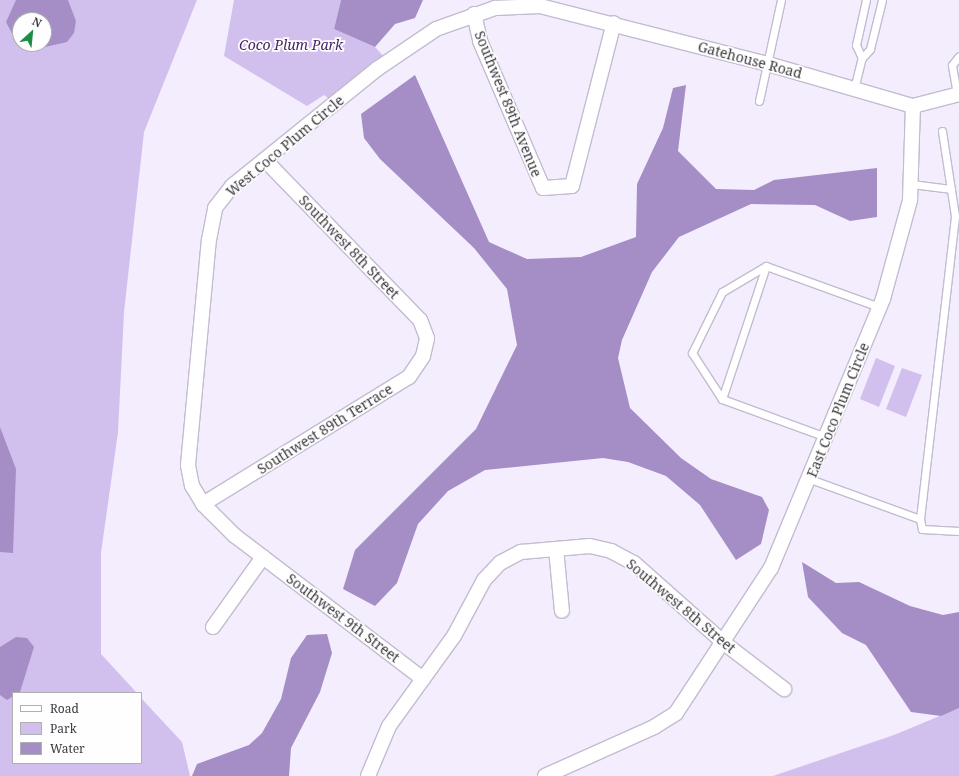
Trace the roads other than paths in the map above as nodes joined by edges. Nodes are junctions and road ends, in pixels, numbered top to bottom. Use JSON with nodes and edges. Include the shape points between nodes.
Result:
{"nodes":[{"id":1,"x":781,"y":0,"type":"edge"},
{"id":2,"x":866,"y":0,"type":"edge"},
{"id":3,"x":882,"y":0,"type":"edge"},
{"id":4,"x":540,"y":3,"type":"edge"},
{"id":5,"x":474,"y":14,"type":"junction"},
{"id":6,"x":614,"y":23,"type":"junction"},
{"id":7,"x":959,"y":56,"type":"edge"},
{"id":8,"x":862,"y":58,"type":"junction"},
{"id":9,"x":768,"y":64,"type":"junction"},
{"id":10,"x":854,"y":89,"type":"junction"},
{"id":11,"x":958,"y":94,"type":"edge"},
{"id":12,"x":759,"y":101,"type":"dead end"},
{"id":13,"x":913,"y":106,"type":"junction"},
{"id":14,"x":942,"y":131,"type":"dead end"},
{"id":15,"x":265,"y":160,"type":"junction"},
{"id":16,"x":911,"y":184,"type":"junction"},
{"id":17,"x":951,"y":188,"type":"junction"},
{"id":18,"x":766,"y":266,"type":"junction"},
{"id":19,"x":879,"y":307,"type":"junction"},
{"id":20,"x":427,"y":338,"type":"joint"},
{"id":21,"x":722,"y":399,"type":"junction"},
{"id":22,"x":826,"y":438,"type":"junction"},
{"id":23,"x":810,"y":479,"type":"junction"},
{"id":24,"x":203,"y":504,"type":"junction"},
{"id":25,"x":920,"y":519,"type":"junction"},
{"id":26,"x":959,"y":531,"type":"edge"},
{"id":27,"x":556,"y":549,"type":"junction"},
{"id":28,"x":263,"y":557,"type":"junction"},
{"id":29,"x":562,"y":611,"type":"dead end"},
{"id":30,"x":214,"y":627,"type":"dead end"},
{"id":31,"x":724,"y":643,"type":"junction"},
{"id":32,"x":423,"y":679,"type":"junction"},
{"id":33,"x":784,"y":689,"type":"dead end"},
{"id":34,"x":368,"y":776,"type":"edge"},
{"id":35,"x":545,"y":776,"type":"edge"}],
"edges":[{"from":1,"to":9,"type":"lane"},
{"from":2,"to":8,"type":"lane","via":[[856,45]]},
{"from":3,"to":8,"type":"lane","via":[[870,49]]},
{"from":4,"to":5,"type":"street","name":"West Coco Plum Circle","via":[[496,8]]},
{"from":4,"to":6,"type":"street","name":"Gatehouse Road"},
{"from":5,"to":6,"type":"street","name":"Southwest 89th Avenue","via":[[480,41],[543,188],[572,186]]},
{"from":5,"to":15,"type":"street","name":"West Coco Plum Circle","via":[[436,29],[377,69]]},
{"from":6,"to":9,"type":"street","name":"Gatehouse Road"},
{"from":7,"to":11,"type":"lane","via":[[952,65]]},
{"from":8,"to":10,"type":"lane"},
{"from":9,"to":10,"type":"street","name":"Gatehouse Road"},
{"from":9,"to":12,"type":"lane"},
{"from":10,"to":13,"type":"street","name":"Gatehouse Road"},
{"from":11,"to":13,"type":"street"},
{"from":13,"to":16,"type":"street","name":"East Coco Plum Circle"},
{"from":14,"to":17,"type":"lane"},
{"from":15,"to":20,"type":"street","name":"Southwest 8th Street","via":[[420,320]]},
{"from":15,"to":24,"type":"street","name":"West Coco Plum Circle","via":[[232,186],[215,208],[210,234],[188,465],[192,486]]},
{"from":16,"to":17,"type":"lane"},
{"from":16,"to":19,"type":"street","name":"East Coco Plum Circle","via":[[910,200]]},
{"from":17,"to":25,"type":"lane","via":[[955,216]]},
{"from":18,"to":19,"type":"lane"},
{"from":18,"to":21,"type":"lane"},
{"from":18,"to":21,"type":"lane","via":[[722,292],[692,352]]},
{"from":19,"to":22,"type":"street","name":"East Coco Plum Circle"},
{"from":20,"to":24,"type":"street","name":"Southwest 89th Terrace","via":[[423,356],[409,377]]},
{"from":21,"to":22,"type":"lane"},
{"from":22,"to":23,"type":"street","name":"East Coco Plum Circle"},
{"from":23,"to":25,"type":"lane"},
{"from":23,"to":31,"type":"street","name":"East Coco Plum Circle","via":[[771,568]]},
{"from":24,"to":28,"type":"street","name":"West Coco Plum Circle"},
{"from":25,"to":26,"type":"lane","via":[[922,529]]},
{"from":27,"to":29,"type":"street"},
{"from":27,"to":31,"type":"street","name":"Southwest 8th Street","via":[[590,546],[611,551],[634,563]]},
{"from":27,"to":32,"type":"street","name":"Southwest 8th Street","via":[[521,552],[500,563],[484,580],[454,636]]},
{"from":28,"to":30,"type":"street"},
{"from":28,"to":32,"type":"street","name":"Southwest 9th Street"},
{"from":31,"to":33,"type":"street","name":"Southwest 8th Street"},
{"from":31,"to":35,"type":"street","name":"East Coco Plum Circle","via":[[676,713],[654,727]]},
{"from":32,"to":34,"type":"street","via":[[388,726]]}]}
